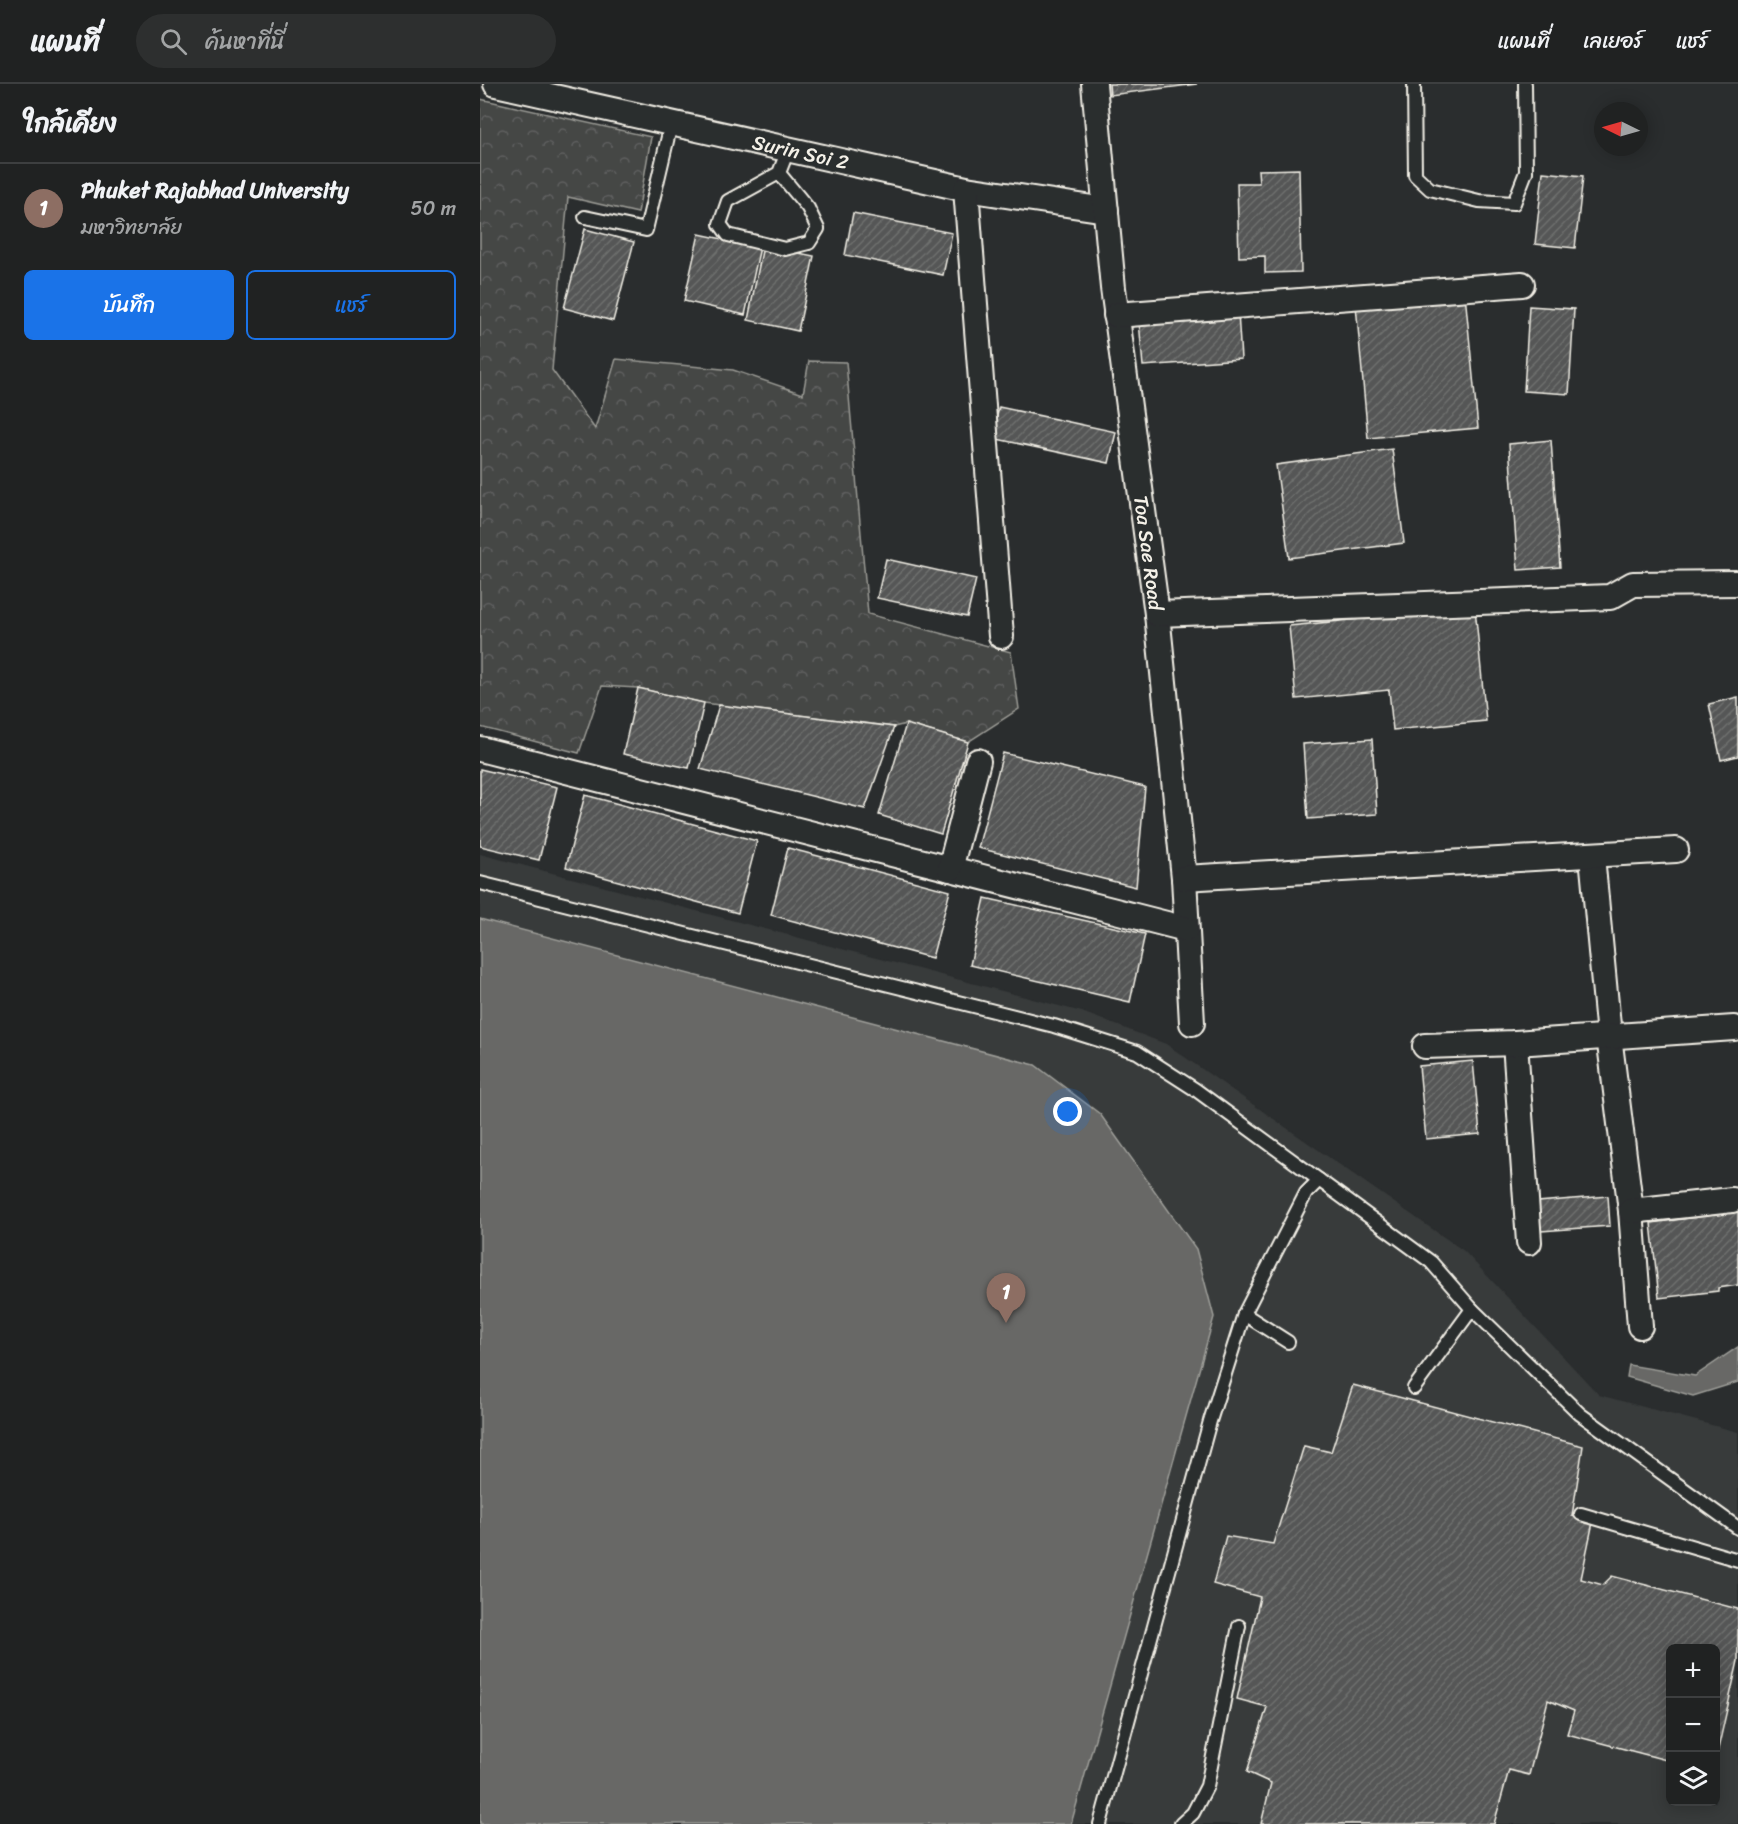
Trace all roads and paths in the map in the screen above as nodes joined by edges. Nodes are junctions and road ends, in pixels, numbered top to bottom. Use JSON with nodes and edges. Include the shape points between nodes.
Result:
{"nodes":[{"id":1,"x":496,"y":84,"type":"edge"},
{"id":2,"x":1094,"y":84,"type":"edge"},
{"id":3,"x":1414,"y":84,"type":"edge"},
{"id":4,"x":1525,"y":84,"type":"edge"},
{"id":5,"x":671,"y":124,"type":"junction"},
{"id":6,"x":789,"y":150,"type":"junction"},
{"id":7,"x":779,"y":173,"type":"junction"},
{"id":8,"x":966,"y":189,"type":"junction"},
{"id":9,"x":1106,"y":210,"type":"junction"},
{"id":10,"x":585,"y":218,"type":"dead end"},
{"id":11,"x":1522,"y":284,"type":"dead end"},
{"id":12,"x":1116,"y":315,"type":"junction"},
{"id":13,"x":1738,"y":584,"type":"edge"},
{"id":14,"x":1157,"y":614,"type":"junction"},
{"id":15,"x":1001,"y":636,"type":"dead end"},
{"id":16,"x":480,"y":749,"type":"edge"},
{"id":17,"x":978,"y":761,"type":"dead end"},
{"id":18,"x":1676,"y":850,"type":"dead end"},
{"id":19,"x":1592,"y":856,"type":"junction"},
{"id":20,"x":950,"y":869,"type":"junction"},
{"id":21,"x":1184,"y":878,"type":"junction"},
{"id":22,"x":480,"y":883,"type":"edge"},
{"id":23,"x":1186,"y":929,"type":"junction"},
{"id":24,"x":1192,"y":1023,"type":"dead end"},
{"id":25,"x":1734,"y":1028,"type":"dead end"},
{"id":26,"x":1609,"y":1036,"type":"junction"},
{"id":27,"x":1515,"y":1043,"type":"junction"},
{"id":28,"x":1425,"y":1046,"type":"dead end"},
{"id":29,"x":1319,"y":1180,"type":"junction"},
{"id":30,"x":1732,"y":1200,"type":"dead end"},
{"id":31,"x":1631,"y":1211,"type":"junction"},
{"id":32,"x":1529,"y":1242,"type":"dead end"},
{"id":33,"x":1472,"y":1309,"type":"junction"},
{"id":34,"x":1244,"y":1314,"type":"junction"},
{"id":35,"x":1640,"y":1326,"type":"dead end"},
{"id":36,"x":1288,"y":1342,"type":"dead end"},
{"id":37,"x":1414,"y":1388,"type":"dead end"},
{"id":38,"x":1581,"y":1514,"type":"dead end"},
{"id":39,"x":1738,"y":1528,"type":"edge"},
{"id":40,"x":1738,"y":1560,"type":"edge"},
{"id":41,"x":1239,"y":1626,"type":"dead end"},
{"id":42,"x":1100,"y":1824,"type":"edge"},
{"id":43,"x":1181,"y":1824,"type":"edge"}],
"edges":[{"from":1,"to":5,"type":"street","name":"Surin Soi 2"},
{"from":2,"to":9,"type":"street","name":"Toa Sae Road"},
{"from":3,"to":4,"type":"lane","via":[[1415,175],[1430,189],[1479,201],[1514,203],[1526,172]]},
{"from":5,"to":6,"type":"street","name":"Surin Soi 2"},
{"from":5,"to":10,"type":"lane","via":[[646,230]]},
{"from":6,"to":7,"type":"lane"},
{"from":6,"to":8,"type":"street","name":"Surin Soi 2"},
{"from":7,"to":7,"type":"lane","via":[[808,208],[818,229],[809,243],[785,249],[728,235],[720,224],[728,201]]},
{"from":8,"to":9,"type":"street","name":"Surin Soi 2"},
{"from":8,"to":15,"type":"street"},
{"from":9,"to":12,"type":"street","name":"Toa Sae Road"},
{"from":11,"to":12,"type":"street"},
{"from":12,"to":14,"type":"street","name":"Toa Sae Road"},
{"from":13,"to":14,"type":"street","via":[[1633,584],[1610,597]]},
{"from":14,"to":21,"type":"street","name":"Toa Sae Road"},
{"from":16,"to":20,"type":"street"},
{"from":17,"to":20,"type":"street"},
{"from":18,"to":19,"type":"street"},
{"from":19,"to":21,"type":"street"},
{"from":19,"to":26,"type":"street"},
{"from":20,"to":23,"type":"street"},
{"from":21,"to":23,"type":"street","name":"Toa Sae Road"},
{"from":22,"to":29,"type":"lane","via":[[1054,1026],[1137,1052]]},
{"from":23,"to":24,"type":"street","name":"Toa Sae Road"},
{"from":25,"to":26,"type":"street"},
{"from":26,"to":27,"type":"street"},
{"from":26,"to":31,"type":"street"},
{"from":27,"to":28,"type":"street"},
{"from":27,"to":32,"type":"street"},
{"from":29,"to":33,"type":"lane","via":[[1431,1262]]},
{"from":29,"to":34,"type":"lane","via":[[1306,1193]]},
{"from":30,"to":31,"type":"street"},
{"from":31,"to":35,"type":"street"},
{"from":33,"to":37,"type":"lane"},
{"from":33,"to":39,"type":"lane","via":[[1580,1414]]},
{"from":34,"to":36,"type":"lane"},
{"from":34,"to":42,"type":"lane","via":[[1210,1420]]},
{"from":38,"to":40,"type":"lane"},
{"from":41,"to":43,"type":"lane","via":[[1207,1786],[1193,1813]]}]}
